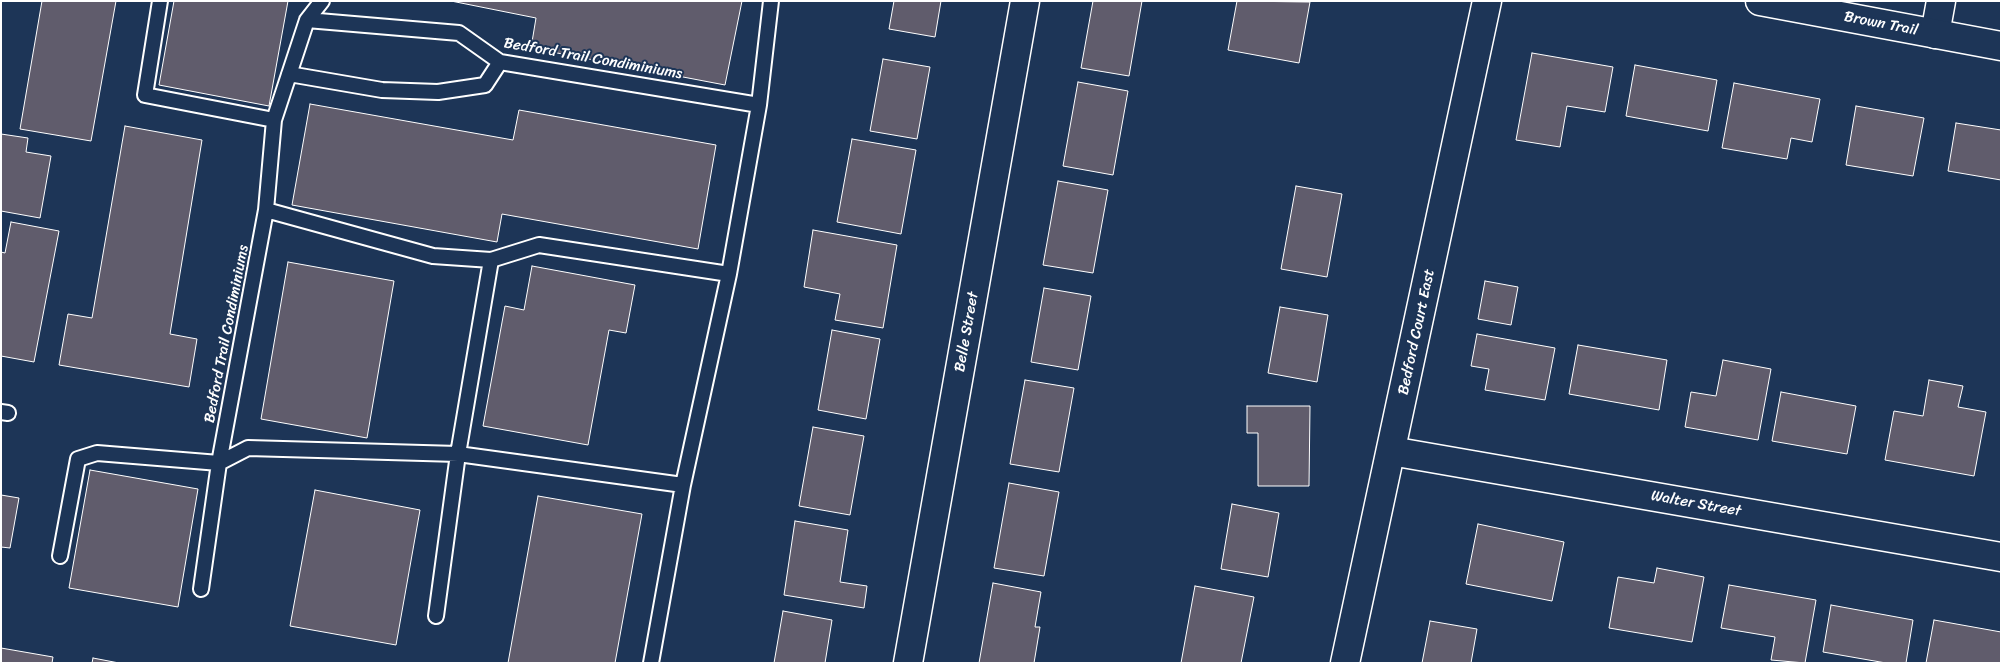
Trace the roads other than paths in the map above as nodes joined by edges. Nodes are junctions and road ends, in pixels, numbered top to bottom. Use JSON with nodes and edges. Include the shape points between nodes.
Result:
{"nodes":[{"id":1,"x":160,"y":1,"type":"edge"},
{"id":2,"x":322,"y":1,"type":"edge"},
{"id":3,"x":771,"y":1,"type":"edge"},
{"id":4,"x":1025,"y":1,"type":"edge"},
{"id":5,"x":1487,"y":1,"type":"edge"},
{"id":6,"x":1760,"y":1,"type":"edge"},
{"id":7,"x":1941,"y":1,"type":"edge"},
{"id":8,"x":307,"y":20,"type":"junction"},
{"id":9,"x":1935,"y":34,"type":"junction"},
{"id":10,"x":2001,"y":46,"type":"edge"},
{"id":11,"x":500,"y":62,"type":"junction"},
{"id":12,"x":289,"y":74,"type":"junction"},
{"id":13,"x":759,"y":105,"type":"junction"},
{"id":14,"x":274,"y":120,"type":"junction"},
{"id":15,"x":266,"y":210,"type":"junction"},
{"id":16,"x":491,"y":260,"type":"junction"},
{"id":17,"x":730,"y":274,"type":"junction"},
{"id":18,"x":1391,"y":451,"type":"junction"},
{"id":19,"x":458,"y":454,"type":"junction"},
{"id":20,"x":219,"y":464,"type":"junction"},
{"id":21,"x":683,"y":485,"type":"junction"},
{"id":22,"x":60,"y":556,"type":"dead end"},
{"id":23,"x":2001,"y":557,"type":"edge"},
{"id":24,"x":201,"y":589,"type":"dead end"},
{"id":25,"x":436,"y":616,"type":"dead end"},
{"id":26,"x":651,"y":663,"type":"edge"},
{"id":27,"x":908,"y":663,"type":"edge"},
{"id":28,"x":1345,"y":663,"type":"edge"}],
"edges":[{"from":1,"to":14,"type":"lane","via":[[145,95]]},
{"from":2,"to":8,"type":"lane","name":"Bedford Trail Condiminiums"},
{"from":3,"to":13,"type":"lane"},
{"from":4,"to":27,"type":"street","name":"Belle Street"},
{"from":5,"to":18,"type":"street","name":"Bedford Court East"},
{"from":6,"to":9,"type":"street","name":"Brown Trail"},
{"from":7,"to":9,"type":"street"},
{"from":8,"to":11,"type":"lane","name":"Bedford Trail Condiminiums","via":[[459,34]]},
{"from":8,"to":12,"type":"lane","name":"Bedford Trail Condiminiums"},
{"from":9,"to":10,"type":"street","name":"Brown Trail"},
{"from":11,"to":12,"type":"lane","via":[[485,85],[438,92],[382,90]]},
{"from":11,"to":13,"type":"lane","name":"Bedford Trail Condiminiums"},
{"from":12,"to":14,"type":"lane","name":"Bedford Trail Condiminiums"},
{"from":13,"to":17,"type":"lane"},
{"from":14,"to":15,"type":"lane","name":"Bedford Trail Condiminiums"},
{"from":15,"to":16,"type":"lane","via":[[433,256]]},
{"from":15,"to":20,"type":"lane","name":"Bedford Trail Condiminiums"},
{"from":16,"to":17,"type":"lane","via":[[540,245]]},
{"from":16,"to":19,"type":"lane"},
{"from":17,"to":21,"type":"lane"},
{"from":18,"to":23,"type":"street","name":"Walter Street"},
{"from":18,"to":28,"type":"street","name":"Bedford Court East"},
{"from":19,"to":20,"type":"lane","via":[[248,448]]},
{"from":19,"to":21,"type":"lane"},
{"from":19,"to":25,"type":"lane"},
{"from":20,"to":22,"type":"lane","via":[[97,452],[78,459]]},
{"from":20,"to":24,"type":"lane","name":"Bedford Trail Condiminiums"},
{"from":21,"to":26,"type":"lane"}]}
